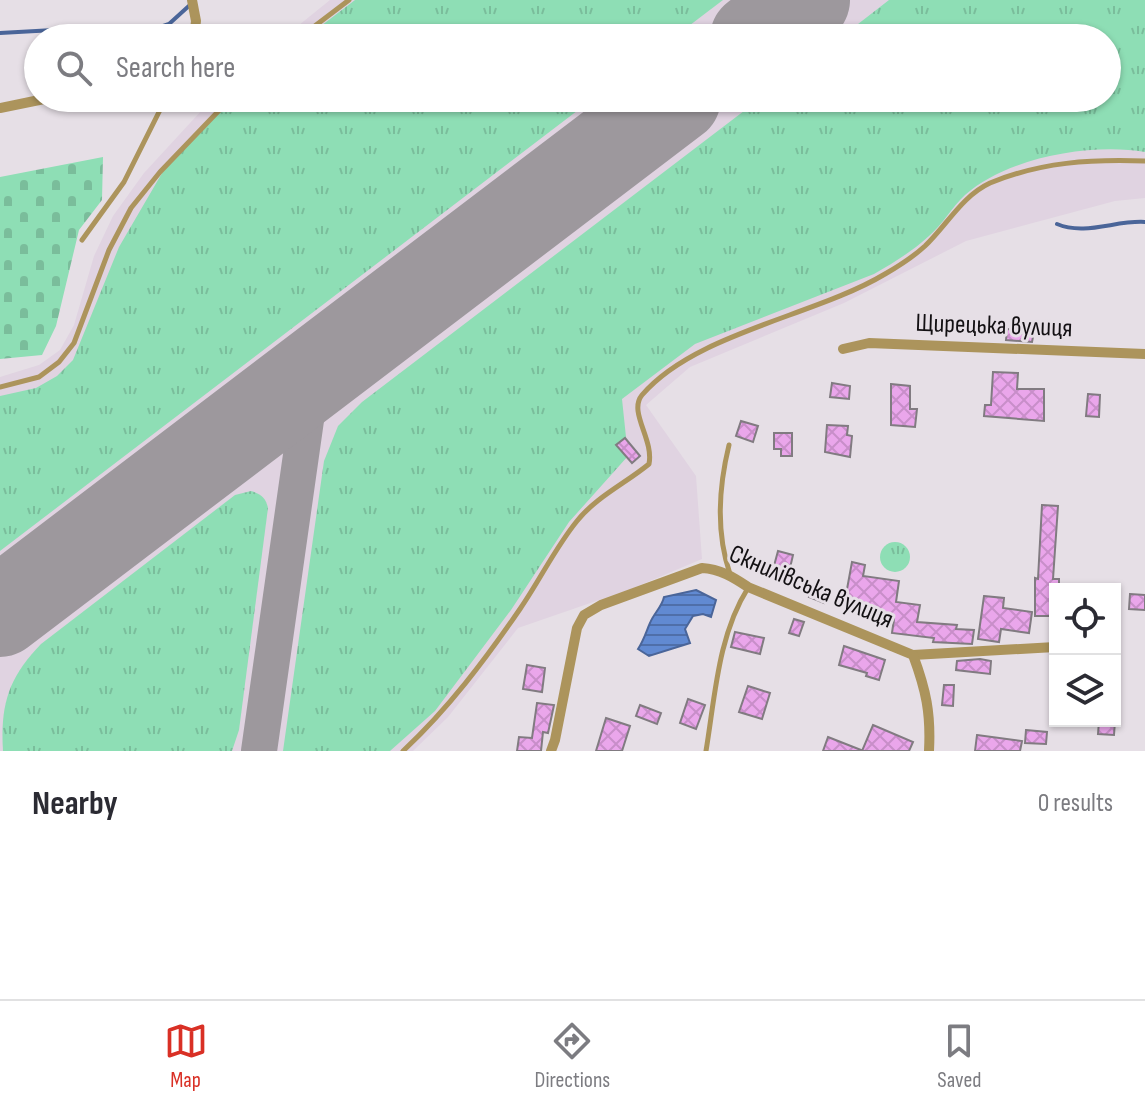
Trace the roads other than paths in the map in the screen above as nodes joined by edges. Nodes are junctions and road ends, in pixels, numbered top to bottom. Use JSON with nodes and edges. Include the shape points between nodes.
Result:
{"nodes":[{"id":1,"x":192,"y":0,"type":"edge"},
{"id":2,"x":349,"y":0,"type":"edge"},
{"id":3,"x":196,"y":24,"type":"edge"},
{"id":4,"x":317,"y":24,"type":"edge"},
{"id":5,"x":24,"y":103,"type":"edge"},
{"id":6,"x":0,"y":108,"type":"edge"},
{"id":7,"x":159,"y":112,"type":"edge"},
{"id":8,"x":218,"y":112,"type":"edge"},
{"id":9,"x":1145,"y":161,"type":"edge"},
{"id":10,"x":82,"y":240,"type":"dead end"},
{"id":11,"x":843,"y":349,"type":"dead end"},
{"id":12,"x":1145,"y":354,"type":"edge"},
{"id":13,"x":0,"y":387,"type":"edge"},
{"id":14,"x":729,"y":445,"type":"dead end"},
{"id":15,"x":730,"y":575,"type":"junction"},
{"id":16,"x":748,"y":587,"type":"junction"},
{"id":17,"x":1049,"y":647,"type":"edge"},
{"id":18,"x":913,"y":655,"type":"junction"},
{"id":19,"x":403,"y":751,"type":"edge"},
{"id":20,"x":551,"y":751,"type":"edge"},
{"id":21,"x":706,"y":751,"type":"edge"},
{"id":22,"x":929,"y":751,"type":"edge"}],
"edges":[{"from":1,"to":3,"type":"street"},
{"from":2,"to":4,"type":"lane"},
{"from":5,"to":6,"type":"street"},
{"from":7,"to":10,"type":"lane","via":[[124,182]]},
{"from":8,"to":13,"type":"lane","via":[[131,208],[74,343],[59,362],[39,377]]},
{"from":9,"to":19,"type":"lane","via":[[1045,165],[988,184],[969,197],[925,246],[884,275],[705,349],[669,371],[637,405],[649,439],[649,464],[577,520],[483,661]]},
{"from":11,"to":12,"type":"street","name":"Щирецька вулиця","via":[[869,343]]},
{"from":14,"to":15,"type":"lane","via":[[720,509]]},
{"from":15,"to":16,"type":"street","name":"Скнилівська вулиця"},
{"from":15,"to":20,"type":"street","name":"Скнилівська вулиця","via":[[702,568],[584,615]]},
{"from":16,"to":18,"type":"street","name":"Скнилівська вулиця"},
{"from":16,"to":21,"type":"lane","via":[[726,641]]},
{"from":17,"to":18,"type":"street","name":"Скнилівська вулиця"},
{"from":18,"to":22,"type":"street","name":"Скнилівська вулиця","via":[[928,697]]}]}
